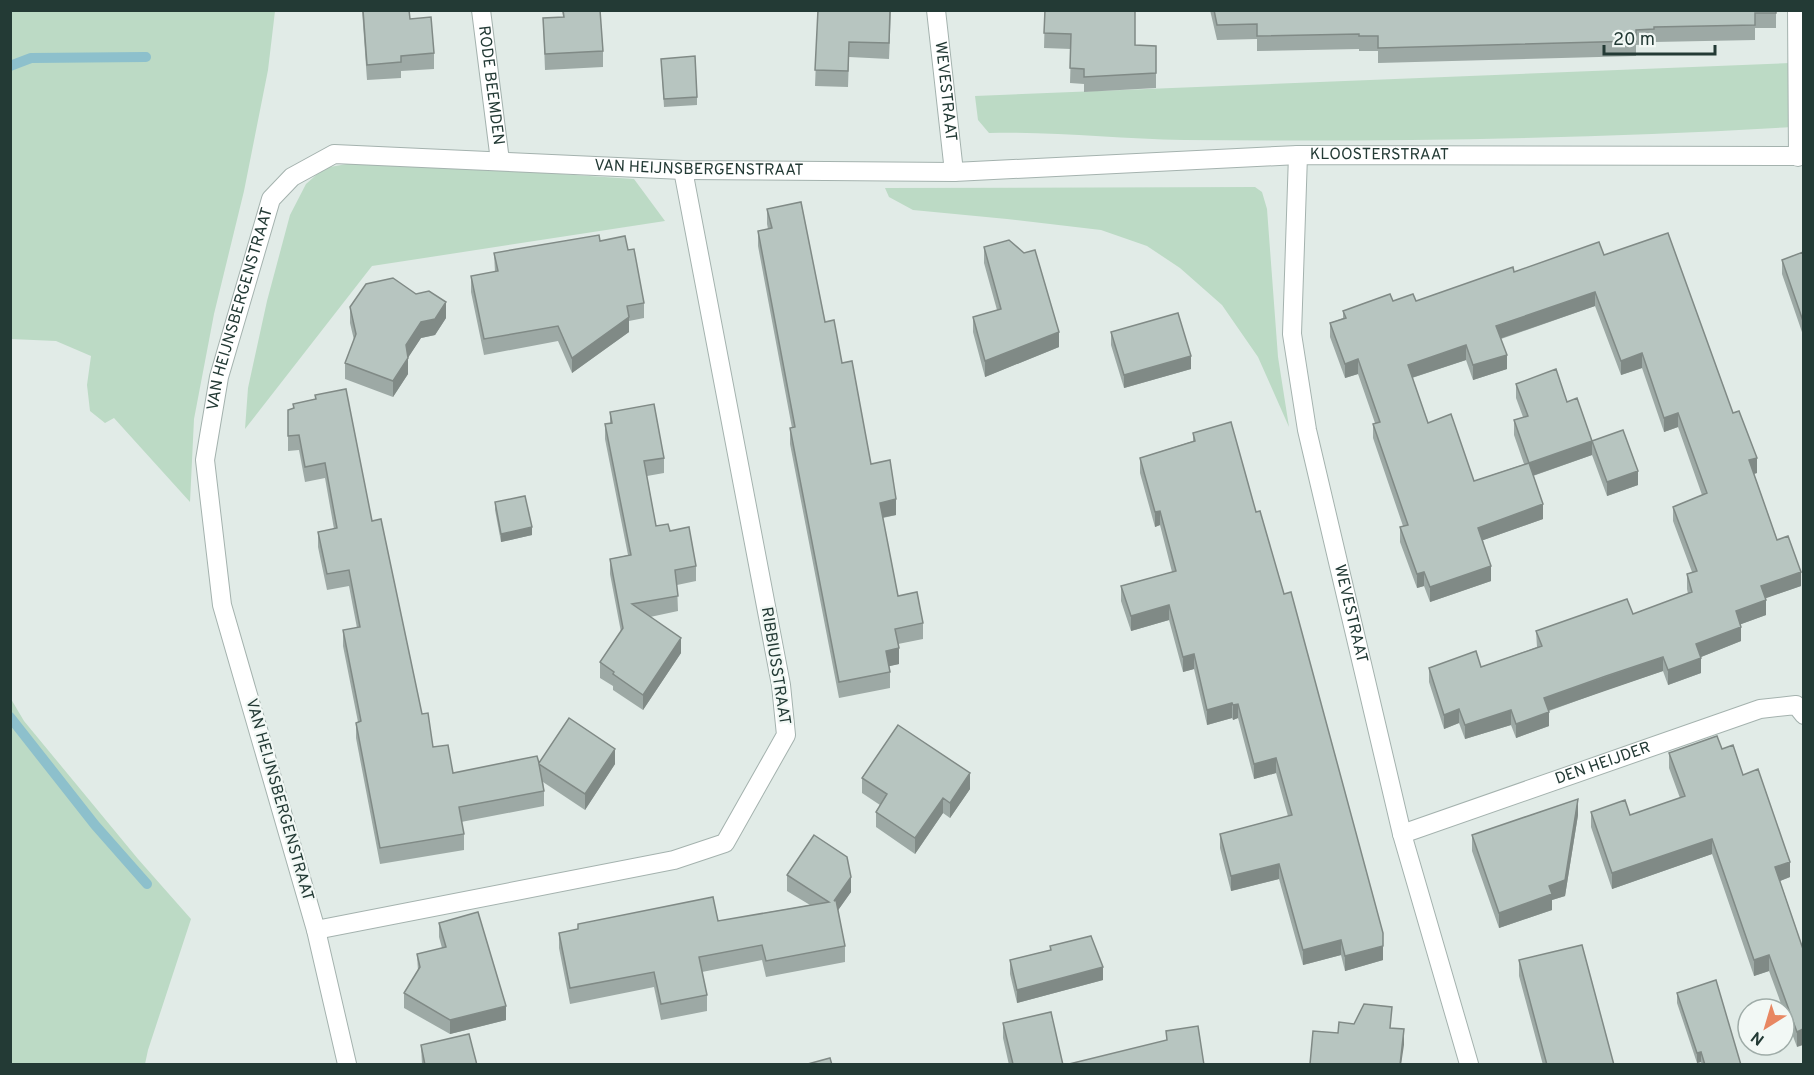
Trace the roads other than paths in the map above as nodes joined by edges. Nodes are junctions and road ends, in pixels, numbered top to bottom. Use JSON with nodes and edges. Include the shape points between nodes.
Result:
{"nodes":[{"id":1,"x":481,"y":10,"type":"edge"},
{"id":2,"x":936,"y":10,"type":"edge"},
{"id":3,"x":1797,"y":10,"type":"edge"},
{"id":4,"x":1298,"y":155,"type":"junction"},
{"id":5,"x":1801,"y":157,"type":"edge"},
{"id":6,"x":500,"y":161,"type":"junction"},
{"id":7,"x":683,"y":170,"type":"junction"},
{"id":8,"x":954,"y":172,"type":"junction"},
{"id":9,"x":1803,"y":715,"type":"edge"},
{"id":10,"x":1402,"y":834,"type":"junction"},
{"id":11,"x":316,"y":930,"type":"junction"},
{"id":12,"x":346,"y":1065,"type":"edge"},
{"id":13,"x":1469,"y":1065,"type":"edge"}],
"edges":[{"from":1,"to":6,"type":"street","name":"RODE BEEMDEN"},
{"from":2,"to":8,"type":"street","name":"WEVESTRAAT"},
{"from":3,"to":5,"type":"street"},
{"from":4,"to":5,"type":"street","name":"KLOOSTERSTRAAT"},
{"from":4,"to":8,"type":"street","name":"KLOOSTERSTRAAT"},
{"from":4,"to":10,"type":"street","name":"WEVESTRAAT","via":[[1292,334],[1305,419]]},
{"from":6,"to":7,"type":"street","name":"VAN HEIJNSBERGENSTRAAT"},
{"from":6,"to":11,"type":"street","name":"VAN HEIJNSBERGENSTRAAT","via":[[334,154],[292,177],[271,200],[219,377],[205,460],[222,604]]},
{"from":7,"to":8,"type":"street","name":"VAN HEIJNSBERGENSTRAAT"},
{"from":7,"to":11,"type":"street","name":"RIBBIUSSTRAAT","via":[[781,685],[786,735],[725,843],[674,860]]},
{"from":9,"to":10,"type":"street","name":"DEN HEIJDER","via":[[1796,705],[1760,709]]},
{"from":10,"to":13,"type":"street","name":"WEVESTRAAT"},
{"from":11,"to":12,"type":"street","name":"VAN HEIJNSBERGENSTRAAT"}]}
